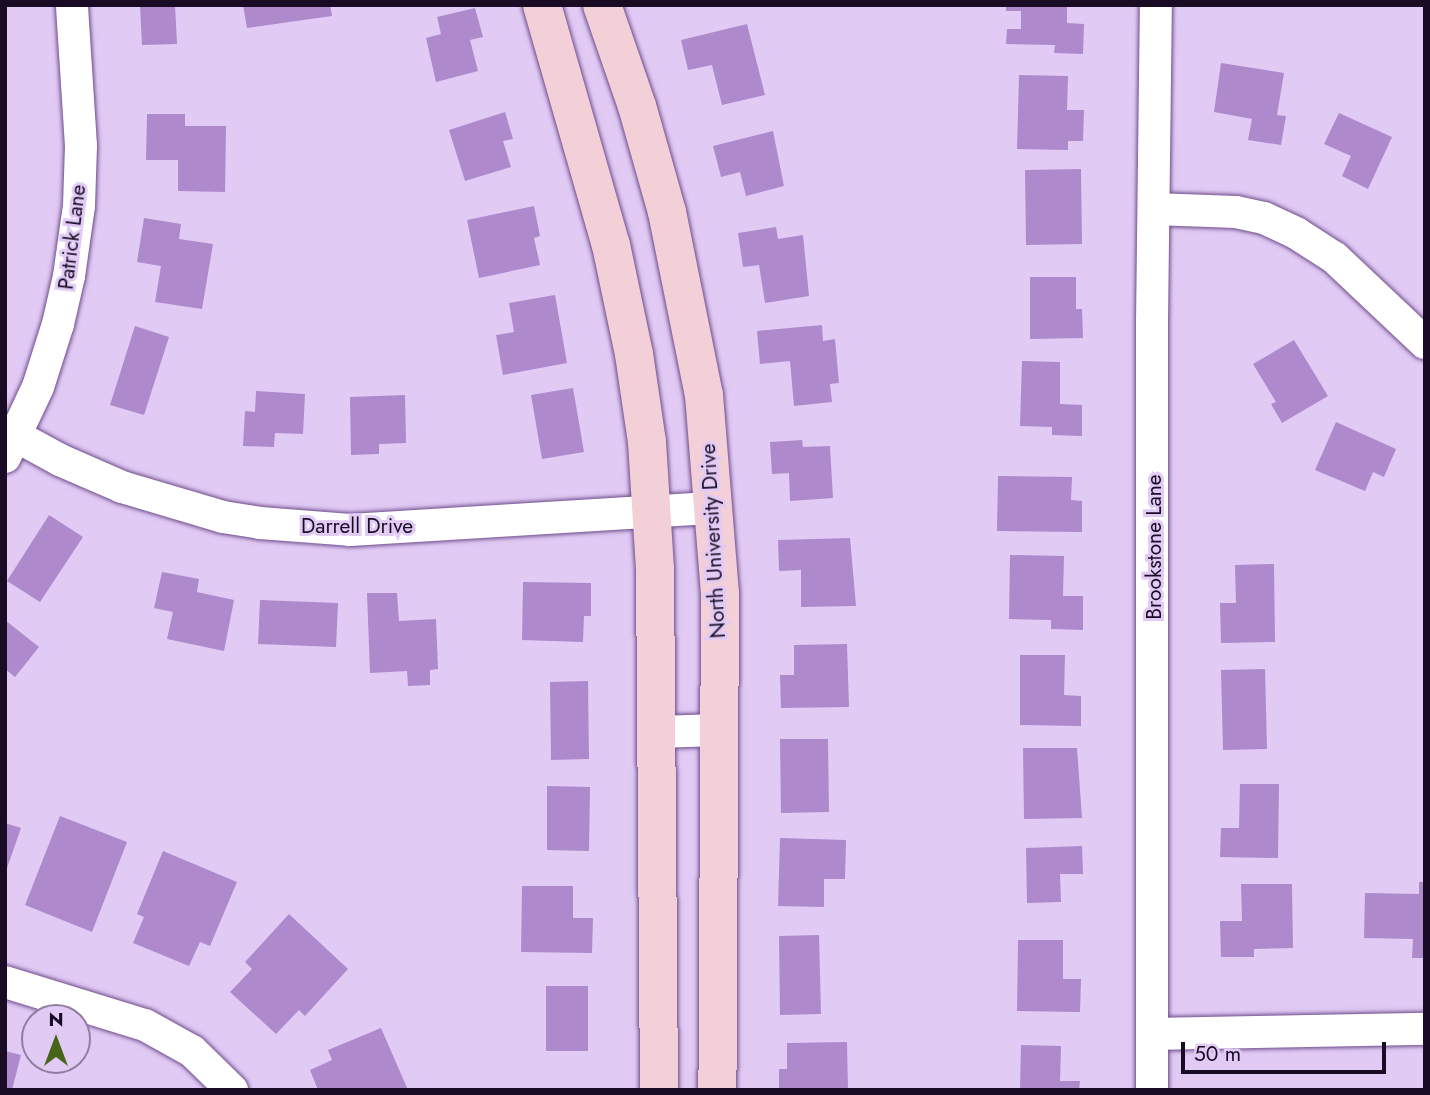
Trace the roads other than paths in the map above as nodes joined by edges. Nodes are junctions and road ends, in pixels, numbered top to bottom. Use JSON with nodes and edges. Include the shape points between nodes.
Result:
{"nodes":[{"id":1,"x":72,"y":5,"type":"edge"},
{"id":2,"x":542,"y":5,"type":"edge"},
{"id":3,"x":602,"y":5,"type":"edge"},
{"id":4,"x":1156,"y":5,"type":"edge"},
{"id":5,"x":1154,"y":209,"type":"junction"},
{"id":6,"x":1425,"y":343,"type":"edge"},
{"id":7,"x":9,"y":440,"type":"edge"},
{"id":8,"x":714,"y":508,"type":"junction"},
{"id":9,"x":652,"y":512,"type":"junction"},
{"id":10,"x":719,"y":730,"type":"junction"},
{"id":11,"x":657,"y":732,"type":"junction"},
{"id":12,"x":5,"y":982,"type":"edge"},
{"id":13,"x":1425,"y":1029,"type":"edge"},
{"id":14,"x":1153,"y":1034,"type":"junction"},
{"id":15,"x":232,"y":1090,"type":"edge"},
{"id":16,"x":659,"y":1090,"type":"edge"},
{"id":17,"x":718,"y":1090,"type":"edge"},
{"id":18,"x":1152,"y":1090,"type":"edge"}],
"edges":[{"from":1,"to":7,"type":"street","name":"Patrick Lane","via":[[80,102],[79,206],[69,276],[58,324]]},
{"from":2,"to":9,"type":"street","via":[[611,245],[643,416]]},
{"from":3,"to":8,"type":"street","name":"North University Drive","via":[[636,106],[686,293],[704,395]]},
{"from":4,"to":5,"type":"street","name":"Brookstone Lane"},
{"from":5,"to":6,"type":"street","via":[[1236,212],[1264,218],[1296,233],[1335,258]]},
{"from":5,"to":14,"type":"street","name":"Brookstone Lane"},
{"from":7,"to":9,"type":"street","name":"Darrell Drive","via":[[122,487],[223,517],[260,523],[350,530]]},
{"from":8,"to":9,"type":"street","name":"Darrell Drive"},
{"from":8,"to":10,"type":"street","name":"North University Drive","via":[[720,594]]},
{"from":9,"to":11,"type":"street"},
{"from":10,"to":11,"type":"street"},
{"from":10,"to":17,"type":"street","name":"North University Drive"},
{"from":11,"to":16,"type":"street"},
{"from":12,"to":15,"type":"street","via":[[154,1030],[192,1051]]},
{"from":13,"to":14,"type":"street"},
{"from":14,"to":18,"type":"street","name":"Brookstone Lane"}]}
